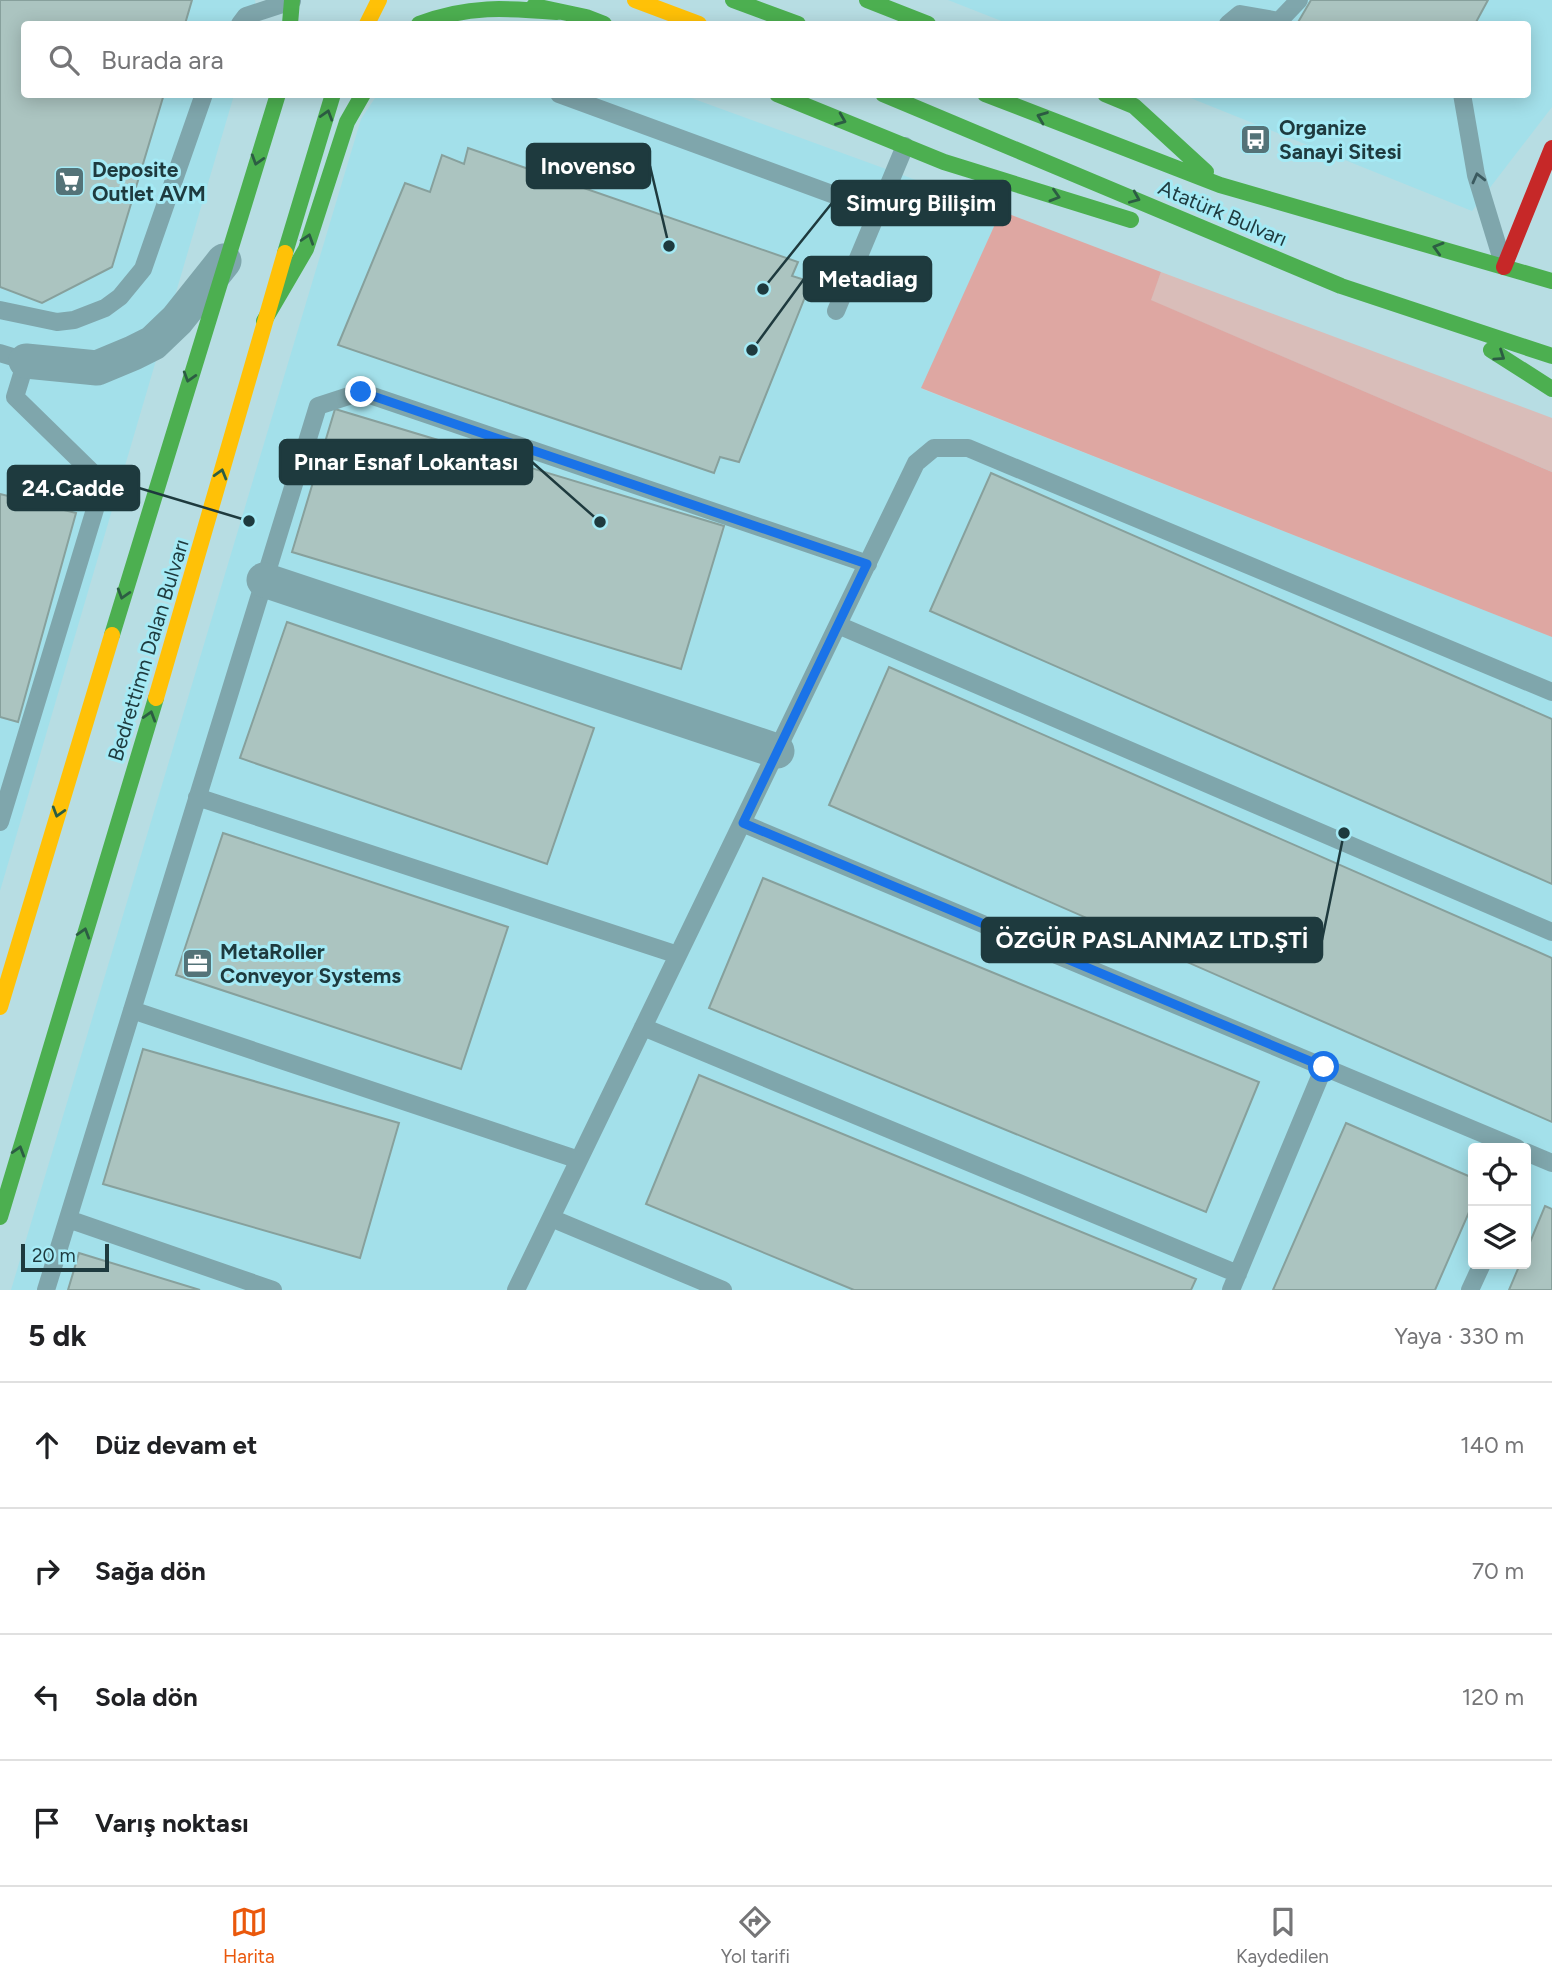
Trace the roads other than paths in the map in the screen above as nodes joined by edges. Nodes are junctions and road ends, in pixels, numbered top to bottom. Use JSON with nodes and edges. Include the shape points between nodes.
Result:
{"nodes":[{"id":1,"x":379,"y":0,"type":"edge"},
{"id":2,"x":512,"y":0,"type":"edge"},
{"id":3,"x":576,"y":0,"type":"edge"},
{"id":4,"x":635,"y":0,"type":"edge"},
{"id":5,"x":733,"y":0,"type":"edge"},
{"id":6,"x":867,"y":0,"type":"edge"},
{"id":7,"x":1300,"y":0,"type":"edge"},
{"id":8,"x":292,"y":1,"type":"edge"},
{"id":9,"x":557,"y":12,"type":"junction"},
{"id":10,"x":586,"y":17,"type":"junction"},
{"id":11,"x":242,"y":21,"type":"edge"},
{"id":12,"x":290,"y":21,"type":"edge"},
{"id":13,"x":368,"y":21,"type":"edge"},
{"id":14,"x":427,"y":21,"type":"edge"},
{"id":15,"x":596,"y":21,"type":"edge"},
{"id":16,"x":691,"y":21,"type":"edge"},
{"id":17,"x":791,"y":21,"type":"edge"},
{"id":18,"x":920,"y":21,"type":"edge"},
{"id":19,"x":1232,"y":21,"type":"edge"},
{"id":20,"x":1279,"y":21,"type":"edge"},
{"id":21,"x":1279,"y":21,"type":"edge"},
{"id":22,"x":203,"y":98,"type":"edge"},
{"id":23,"x":277,"y":98,"type":"edge"},
{"id":24,"x":332,"y":98,"type":"edge"},
{"id":25,"x":361,"y":98,"type":"edge"},
{"id":26,"x":570,"y":98,"type":"edge"},
{"id":27,"x":787,"y":98,"type":"edge"},
{"id":28,"x":893,"y":98,"type":"edge"},
{"id":29,"x":995,"y":98,"type":"edge"},
{"id":30,"x":1463,"y":98,"type":"edge"},
{"id":31,"x":1141,"y":100,"type":"edge"},
{"id":32,"x":905,"y":146,"type":"junction"},
{"id":33,"x":1552,"y":148,"type":"edge"},
{"id":34,"x":1220,"y":185,"type":"junction"},
{"id":35,"x":878,"y":211,"type":"junction"},
{"id":36,"x":1142,"y":224,"type":"dead end"},
{"id":37,"x":1169,"y":232,"type":"dead end"},
{"id":38,"x":228,"y":255,"type":"junction"},
{"id":39,"x":1504,"y":267,"type":"junction"},
{"id":40,"x":1552,"y":281,"type":"edge"},
{"id":41,"x":1340,"y":286,"type":"junction"},
{"id":42,"x":0,"y":310,"type":"edge"},
{"id":43,"x":836,"y":311,"type":"dead end"},
{"id":44,"x":264,"y":321,"type":"junction"},
{"id":45,"x":1449,"y":321,"type":"junction"},
{"id":46,"x":1552,"y":356,"type":"edge"},
{"id":47,"x":13,"y":357,"type":"edge"},
{"id":48,"x":1552,"y":389,"type":"edge"},
{"id":49,"x":867,"y":564,"type":"junction"},
{"id":50,"x":264,"y":580,"type":"junction"},
{"id":51,"x":838,"y":625,"type":"junction"},
{"id":52,"x":1552,"y":692,"type":"edge"},
{"id":53,"x":777,"y":751,"type":"junction"},
{"id":54,"x":197,"y":797,"type":"junction"},
{"id":55,"x":0,"y":822,"type":"edge"},
{"id":56,"x":743,"y":823,"type":"junction"},
{"id":57,"x":1552,"y":932,"type":"edge"},
{"id":58,"x":678,"y":955,"type":"junction"},
{"id":59,"x":0,"y":1007,"type":"edge"},
{"id":60,"x":132,"y":1010,"type":"junction"},
{"id":61,"x":643,"y":1027,"type":"junction"},
{"id":62,"x":1324,"y":1067,"type":"junction"},
{"id":63,"x":1502,"y":1143,"type":"edge"},
{"id":64,"x":1531,"y":1155,"type":"edge"},
{"id":65,"x":579,"y":1160,"type":"junction"},
{"id":66,"x":1552,"y":1163,"type":"edge"},
{"id":67,"x":0,"y":1217,"type":"edge"},
{"id":68,"x":551,"y":1218,"type":"junction"},
{"id":69,"x":68,"y":1219,"type":"junction"},
{"id":70,"x":1480,"y":1269,"type":"edge"},
{"id":71,"x":1235,"y":1282,"type":"edge"},
{"id":72,"x":46,"y":1290,"type":"edge"},
{"id":73,"x":273,"y":1290,"type":"edge"},
{"id":74,"x":516,"y":1290,"type":"edge"},
{"id":75,"x":723,"y":1290,"type":"edge"},
{"id":76,"x":1470,"y":1290,"type":"edge"}],
"edges":[{"from":1,"to":13,"type":"main road"},
{"from":2,"to":9,"type":"main road"},
{"from":3,"to":10,"type":"main road"},
{"from":4,"to":16,"type":"main road"},
{"from":5,"to":17,"type":"main road"},
{"from":6,"to":18,"type":"main road"},
{"from":7,"to":20,"type":"lane"},
{"from":8,"to":11,"type":"lane"},
{"from":8,"to":12,"type":"main road"},
{"from":9,"to":10,"type":"main road"},
{"from":9,"to":14,"type":"main road","via":[[500,8],[445,14]]},
{"from":10,"to":15,"type":"main road"},
{"from":19,"to":21,"type":"lane","via":[[1240,14]]},
{"from":22,"to":42,"type":"lane","via":[[143,269],[120,297],[106,308],[57,322]]},
{"from":23,"to":38,"type":"main road","name":"Bedrettimn Dalan Bulvarı","one_way":true},
{"from":44,"to":24,"type":"main road","name":"Bedrettimn Dalan Bulvarı","one_way":true},
{"from":44,"to":25,"type":"main road","one_way":true,"via":[[306,249],[346,122]]},
{"from":26,"to":35,"type":"lane"},
{"from":27,"to":32,"type":"main road","one_way":true},
{"from":28,"to":41,"type":"main road","name":"Atatürk Bulvarı","one_way":true},
{"from":34,"to":29,"type":"main road","name":"Atatürk Bulvarı","one_way":true},
{"from":39,"to":30,"type":"lane","one_way":true,"via":[[1476,175]]},
{"from":31,"to":34,"type":"main road"},
{"from":32,"to":35,"type":"lane"},
{"from":32,"to":36,"type":"main road","one_way":true},
{"from":33,"to":39,"type":"main road"},
{"from":39,"to":34,"type":"main road","name":"Atatürk Bulvarı","one_way":true},
{"from":35,"to":43,"type":"lane"},
{"from":37,"to":41,"type":"main road"},
{"from":38,"to":47,"type":"street","via":[[153,343],[97,368]]},
{"from":38,"to":59,"type":"main road","name":"Bedrettimn Dalan Bulvarı","one_way":true},
{"from":39,"to":40,"type":"main road","name":"Atatürk Bulvarı"},
{"from":41,"to":45,"type":"main road","name":"Atatürk Bulvarı"},
{"from":67,"to":44,"type":"main road","name":"Bedrettimn Dalan Bulvarı","one_way":true},
{"from":45,"to":46,"type":"main road","name":"Atatürk Bulvarı"},
{"from":45,"to":48,"type":"main road","one_way":true},
{"from":47,"to":55,"type":"lane","via":[[15,397],[103,483]]},
{"from":49,"to":50,"type":"lane","via":[[361,392],[318,406]]},
{"from":49,"to":51,"type":"lane"},
{"from":49,"to":52,"type":"lane","via":[[916,463],[934,448],[968,448]]},
{"from":50,"to":53,"type":"street"},
{"from":50,"to":54,"type":"lane"},
{"from":51,"to":53,"type":"lane"},
{"from":51,"to":57,"type":"lane"},
{"from":53,"to":56,"type":"lane"},
{"from":54,"to":58,"type":"lane"},
{"from":54,"to":60,"type":"lane"},
{"from":56,"to":58,"type":"lane"},
{"from":56,"to":62,"type":"lane"},
{"from":58,"to":61,"type":"lane"},
{"from":60,"to":65,"type":"lane"},
{"from":60,"to":69,"type":"lane"},
{"from":61,"to":65,"type":"lane"},
{"from":61,"to":71,"type":"lane"},
{"from":62,"to":63,"type":"lane"},
{"from":62,"to":71,"type":"lane"},
{"from":64,"to":66,"type":"lane"},
{"from":65,"to":68,"type":"lane"},
{"from":68,"to":74,"type":"lane"},
{"from":68,"to":75,"type":"lane"},
{"from":69,"to":72,"type":"lane"},
{"from":69,"to":73,"type":"lane"},
{"from":70,"to":76,"type":"lane"}]}
